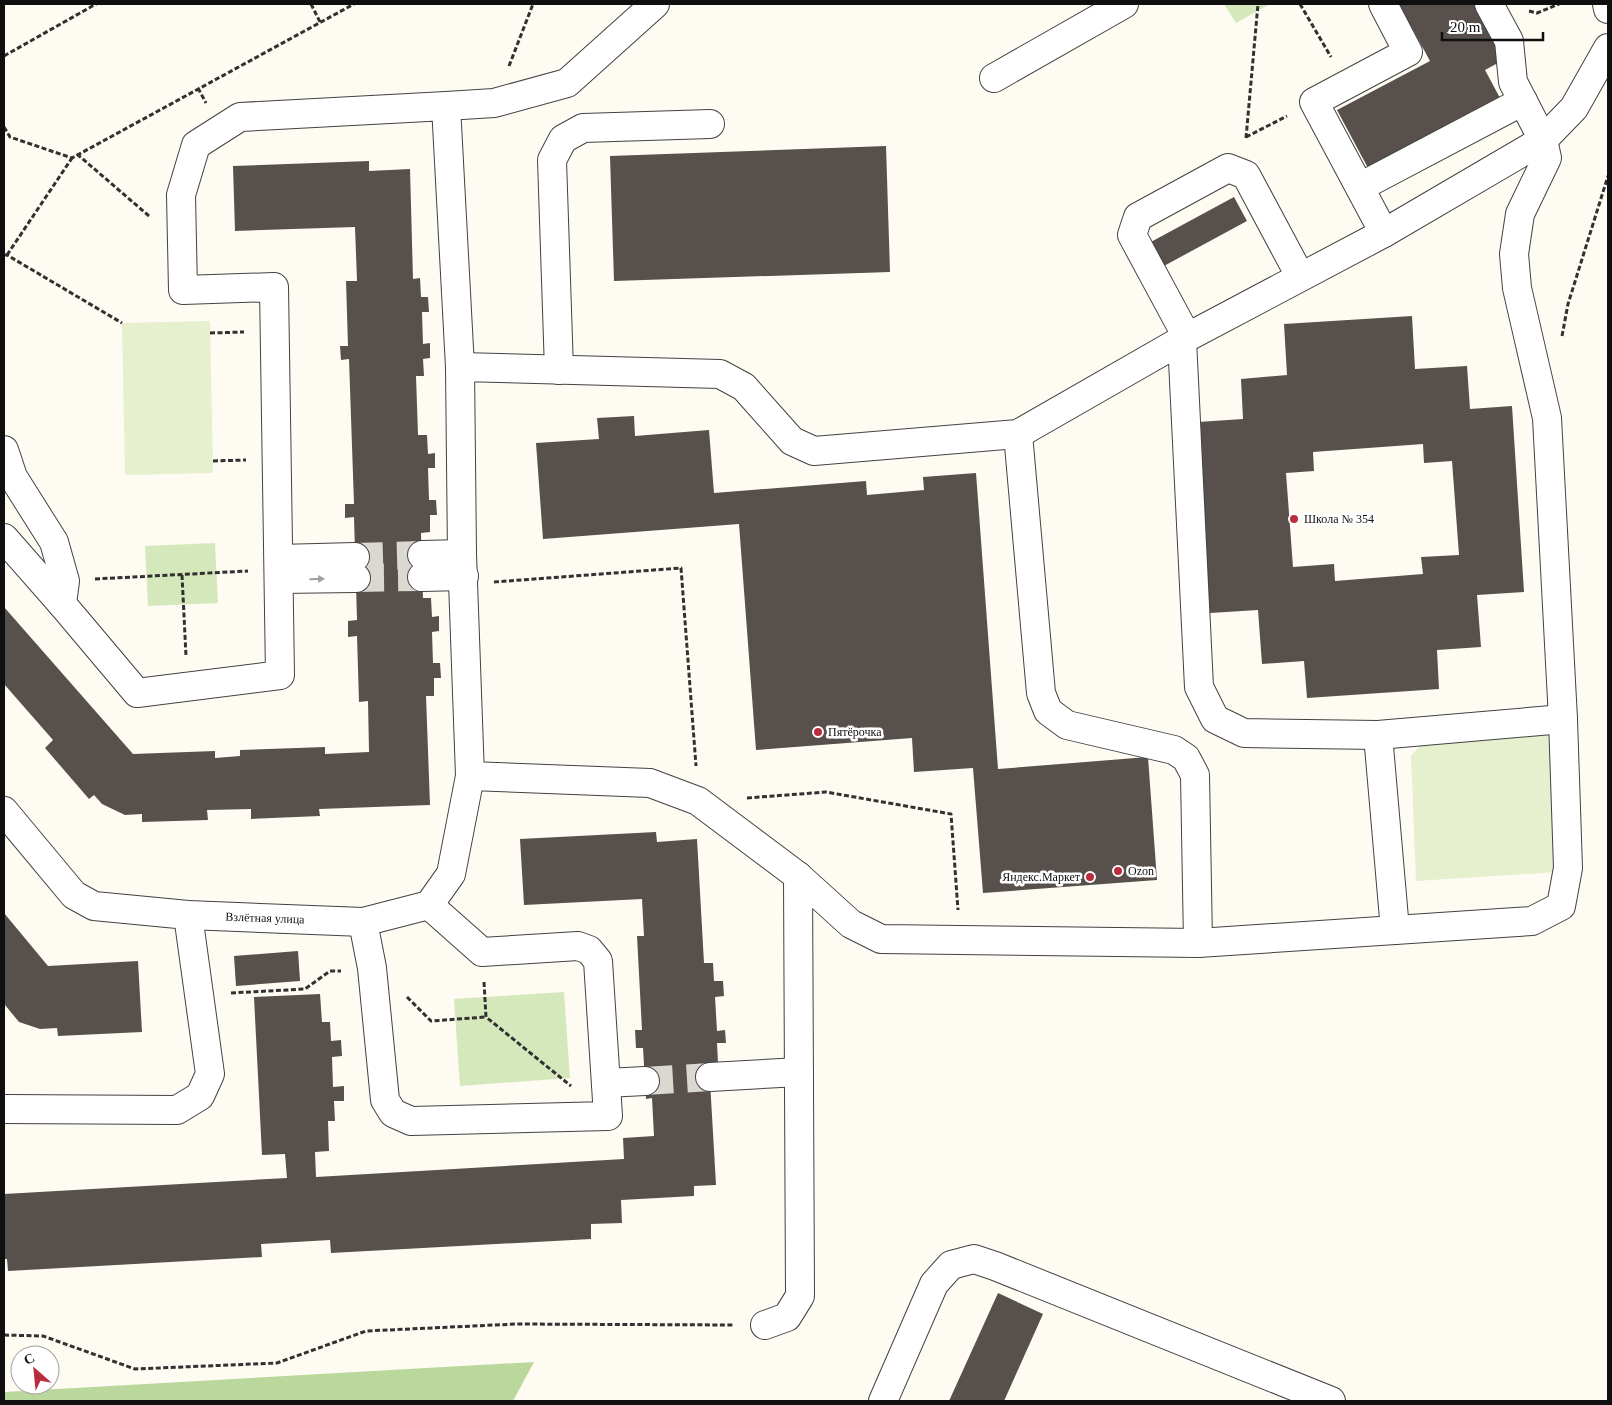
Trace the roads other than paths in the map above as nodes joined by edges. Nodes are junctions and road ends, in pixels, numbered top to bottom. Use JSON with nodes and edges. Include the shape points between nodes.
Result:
{"nodes":[{"id":1,"x":655,"y":4,"type":"edge"},
{"id":2,"x":1124,"y":4,"type":"edge"},
{"id":3,"x":1383,"y":4,"type":"edge"},
{"id":4,"x":1488,"y":4,"type":"edge"},
{"id":5,"x":1607,"y":4,"type":"edge"},
{"id":6,"x":1608,"y":9,"type":"edge"},
{"id":7,"x":1608,"y":48,"type":"edge"},
{"id":8,"x":994,"y":78,"type":"dead end"},
{"id":9,"x":1524,"y":101,"type":"junction"},
{"id":10,"x":446,"y":106,"type":"junction"},
{"id":11,"x":710,"y":124,"type":"dead end"},
{"id":12,"x":1543,"y":140,"type":"junction"},
{"id":13,"x":1360,"y":188,"type":"junction"},
{"id":14,"x":1384,"y":233,"type":"junction"},
{"id":15,"x":1300,"y":276,"type":"junction"},
{"id":16,"x":1184,"y":338,"type":"junction"},
{"id":17,"x":460,"y":366,"type":"junction"},
{"id":18,"x":559,"y":370,"type":"junction"},
{"id":19,"x":1018,"y":434,"type":"junction"},
{"id":20,"x":4,"y":450,"type":"edge"},
{"id":21,"x":4,"y":538,"type":"edge"},
{"id":22,"x":422,"y":566,"type":"tunnel mouth"},
{"id":23,"x":355,"y":567,"type":"tunnel mouth"},
{"id":24,"x":279,"y":569,"type":"junction"},
{"id":25,"x":463,"y":572,"type":"junction"},
{"id":26,"x":63,"y":593,"type":"junction"},
{"id":27,"x":1564,"y":719,"type":"junction"},
{"id":28,"x":1378,"y":735,"type":"junction"},
{"id":29,"x":470,"y":776,"type":"junction"},
{"id":30,"x":4,"y":811,"type":"edge"},
{"id":31,"x":798,"y":876,"type":"junction"},
{"id":32,"x":429,"y":905,"type":"junction"},
{"id":33,"x":188,"y":915,"type":"junction"},
{"id":34,"x":362,"y":922,"type":"junction"},
{"id":35,"x":1394,"y":930,"type":"junction"},
{"id":36,"x":1198,"y":943,"type":"junction"},
{"id":37,"x":799,"y":1072,"type":"junction"},
{"id":38,"x":710,"y":1077,"type":"tunnel mouth"},
{"id":39,"x":645,"y":1081,"type":"tunnel mouth"},
{"id":40,"x":606,"y":1083,"type":"junction"},
{"id":41,"x":4,"y":1110,"type":"edge"},
{"id":42,"x":765,"y":1325,"type":"road end"},
{"id":43,"x":883,"y":1401,"type":"edge"},
{"id":44,"x":1331,"y":1401,"type":"edge"}],
"edges":[{"from":1,"to":10,"type":"street","via":[[567,83],[494,103]]},
{"from":2,"to":8,"type":"street"},
{"from":3,"to":13,"type":"street","via":[[1408,52],[1314,102]]},
{"from":4,"to":9,"type":"street","via":[[1509,42],[1513,82]]},
{"from":5,"to":6,"type":"street"},
{"from":7,"to":12,"type":"street","via":[[1574,108]]},
{"from":9,"to":12,"type":"street"},
{"from":9,"to":13,"type":"street"},
{"from":10,"to":17,"type":"street"},
{"from":10,"to":24,"type":"street","via":[[240,117],[196,145],[181,195],[183,290],[274,287]]},
{"from":11,"to":18,"type":"street","via":[[583,128],[563,139],[552,160]]},
{"from":12,"to":14,"type":"street"},
{"from":12,"to":27,"type":"street","via":[[1547,158],[1520,214],[1514,254],[1517,288],[1547,418]]},
{"from":13,"to":14,"type":"street"},
{"from":14,"to":15,"type":"street"},
{"from":15,"to":16,"type":"street"},
{"from":15,"to":16,"type":"street","via":[[1246,175],[1228,168],[1138,217],[1132,236]]},
{"from":16,"to":19,"type":"street"},
{"from":16,"to":28,"type":"street","via":[[1199,687],[1215,719],[1244,733]]},
{"from":17,"to":18,"type":"street"},
{"from":17,"to":25,"type":"street"},
{"from":18,"to":19,"type":"street","via":[[720,374],[744,387],[792,442],[814,451]]},
{"from":19,"to":36,"type":"street","via":[[1041,693],[1048,711],[1067,725],[1174,750],[1186,758],[1196,775]]},
{"from":20,"to":26,"type":"street","via":[[13,477],[54,542]]},
{"from":21,"to":26,"type":"street"},
{"from":22,"to":25,"type":"street"},
{"from":23,"to":24,"type":"street"},
{"from":24,"to":26,"type":"street","via":[[280,675],[137,693]]},
{"from":25,"to":29,"type":"street"},
{"from":27,"to":28,"type":"street"},
{"from":27,"to":35,"type":"street","via":[[1568,868],[1561,906],[1532,921]]},
{"from":28,"to":35,"type":"street"},
{"from":29,"to":31,"type":"street","via":[[650,783],[698,801]]},
{"from":29,"to":32,"type":"street","via":[[451,874]]},
{"from":30,"to":33,"type":"street","name":"Взлётная улица","via":[[74,895],[94,906]]},
{"from":31,"to":36,"type":"street","via":[[851,924],[881,939]]},
{"from":31,"to":37,"type":"street"},
{"from":32,"to":34,"type":"street","name":"Взлётная улица"},
{"from":32,"to":40,"type":"street","via":[[482,952],[578,946],[589,950],[598,961]]},
{"from":33,"to":34,"type":"street","name":"Взлётная улица"},
{"from":33,"to":41,"type":"street","via":[[210,1074],[200,1096],[177,1110]]},
{"from":34,"to":40,"type":"street","via":[[372,968],[385,1100],[393,1113],[411,1121],[608,1116]]},
{"from":35,"to":36,"type":"street"},
{"from":37,"to":38,"type":"street"},
{"from":37,"to":42,"type":"street","via":[[800,1296],[787,1317]]},
{"from":39,"to":40,"type":"street"},
{"from":43,"to":44,"type":"street","via":[[934,1284],[951,1264],[974,1259]]}]}
